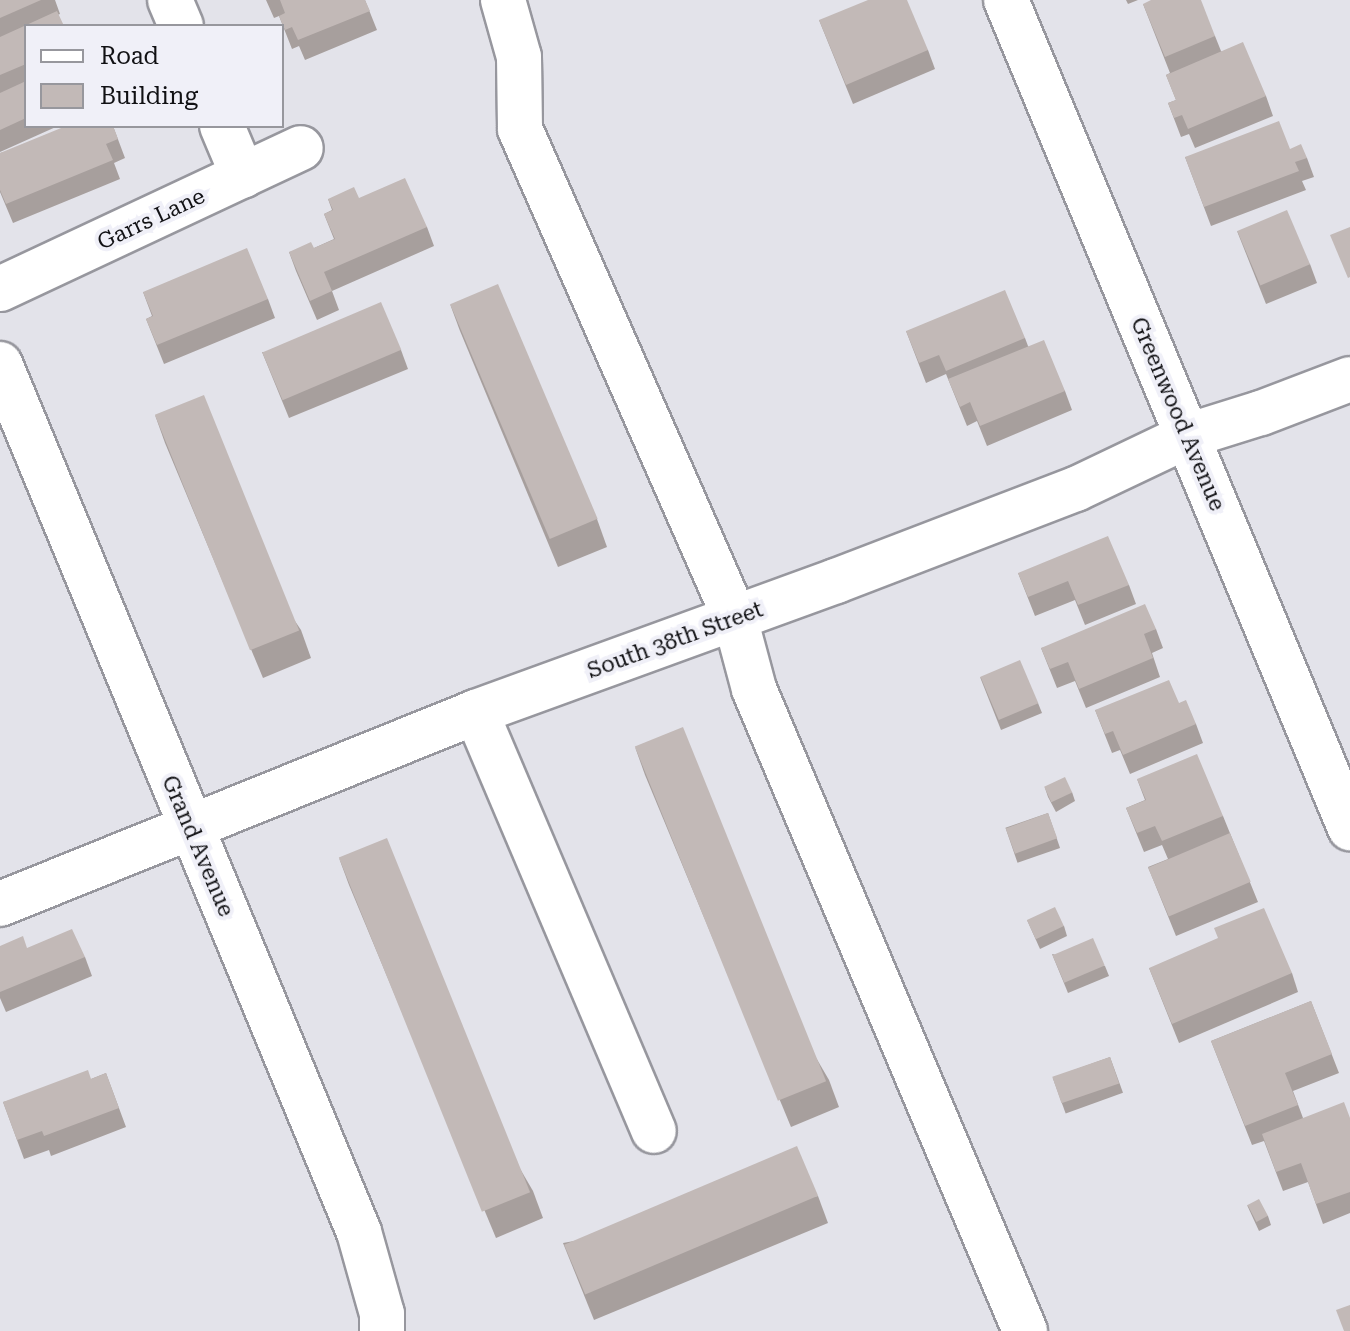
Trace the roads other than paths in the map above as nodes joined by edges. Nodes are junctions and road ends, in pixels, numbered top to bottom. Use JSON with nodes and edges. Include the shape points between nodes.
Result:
{"nodes":[{"id":1,"x":170,"y":0,"type":"edge"},
{"id":2,"x":503,"y":0,"type":"edge"},
{"id":3,"x":1006,"y":0,"type":"edge"},
{"id":4,"x":180,"y":24,"type":"edge"},
{"id":5,"x":223,"y":128,"type":"edge"},
{"id":6,"x":301,"y":148,"type":"dead end"},
{"id":7,"x":243,"y":176,"type":"junction"},
{"id":8,"x":0,"y":289,"type":"edge"},
{"id":9,"x":0,"y":364,"type":"edge"},
{"id":10,"x":1350,"y":379,"type":"edge"},
{"id":11,"x":1187,"y":436,"type":"junction"},
{"id":12,"x":735,"y":618,"type":"junction"},
{"id":13,"x":476,"y":712,"type":"junction"},
{"id":14,"x":191,"y":828,"type":"junction"},
{"id":15,"x":1350,"y":828,"type":"edge"},
{"id":16,"x":0,"y":904,"type":"edge"},
{"id":17,"x":654,"y":1131,"type":"dead end"},
{"id":18,"x":382,"y":1331,"type":"edge"},
{"id":19,"x":1025,"y":1331,"type":"edge"}],
"edges":[{"from":1,"to":4,"type":"street"},
{"from":2,"to":12,"type":"street","via":[[519,57],[520,129]]},
{"from":3,"to":11,"type":"street","name":"Greenwood Avenue"},
{"from":5,"to":7,"type":"street"},
{"from":6,"to":7,"type":"street","name":"Garrs Lane"},
{"from":7,"to":8,"type":"street","name":"Garrs Lane"},
{"from":9,"to":14,"type":"street","name":"Grand Avenue"},
{"from":10,"to":11,"type":"street","name":"South 38th Street"},
{"from":11,"to":12,"type":"street","name":"South 38th Street","via":[[1076,489]]},
{"from":11,"to":15,"type":"street","name":"Greenwood Avenue"},
{"from":12,"to":13,"type":"street","name":"South 38th Street"},
{"from":12,"to":19,"type":"street","via":[[754,689]]},
{"from":13,"to":14,"type":"street","name":"South 38th Street"},
{"from":13,"to":17,"type":"street"},
{"from":14,"to":16,"type":"street","name":"South 38th Street"},
{"from":14,"to":18,"type":"street","name":"Grand Avenue","via":[[359,1232]]}]}
